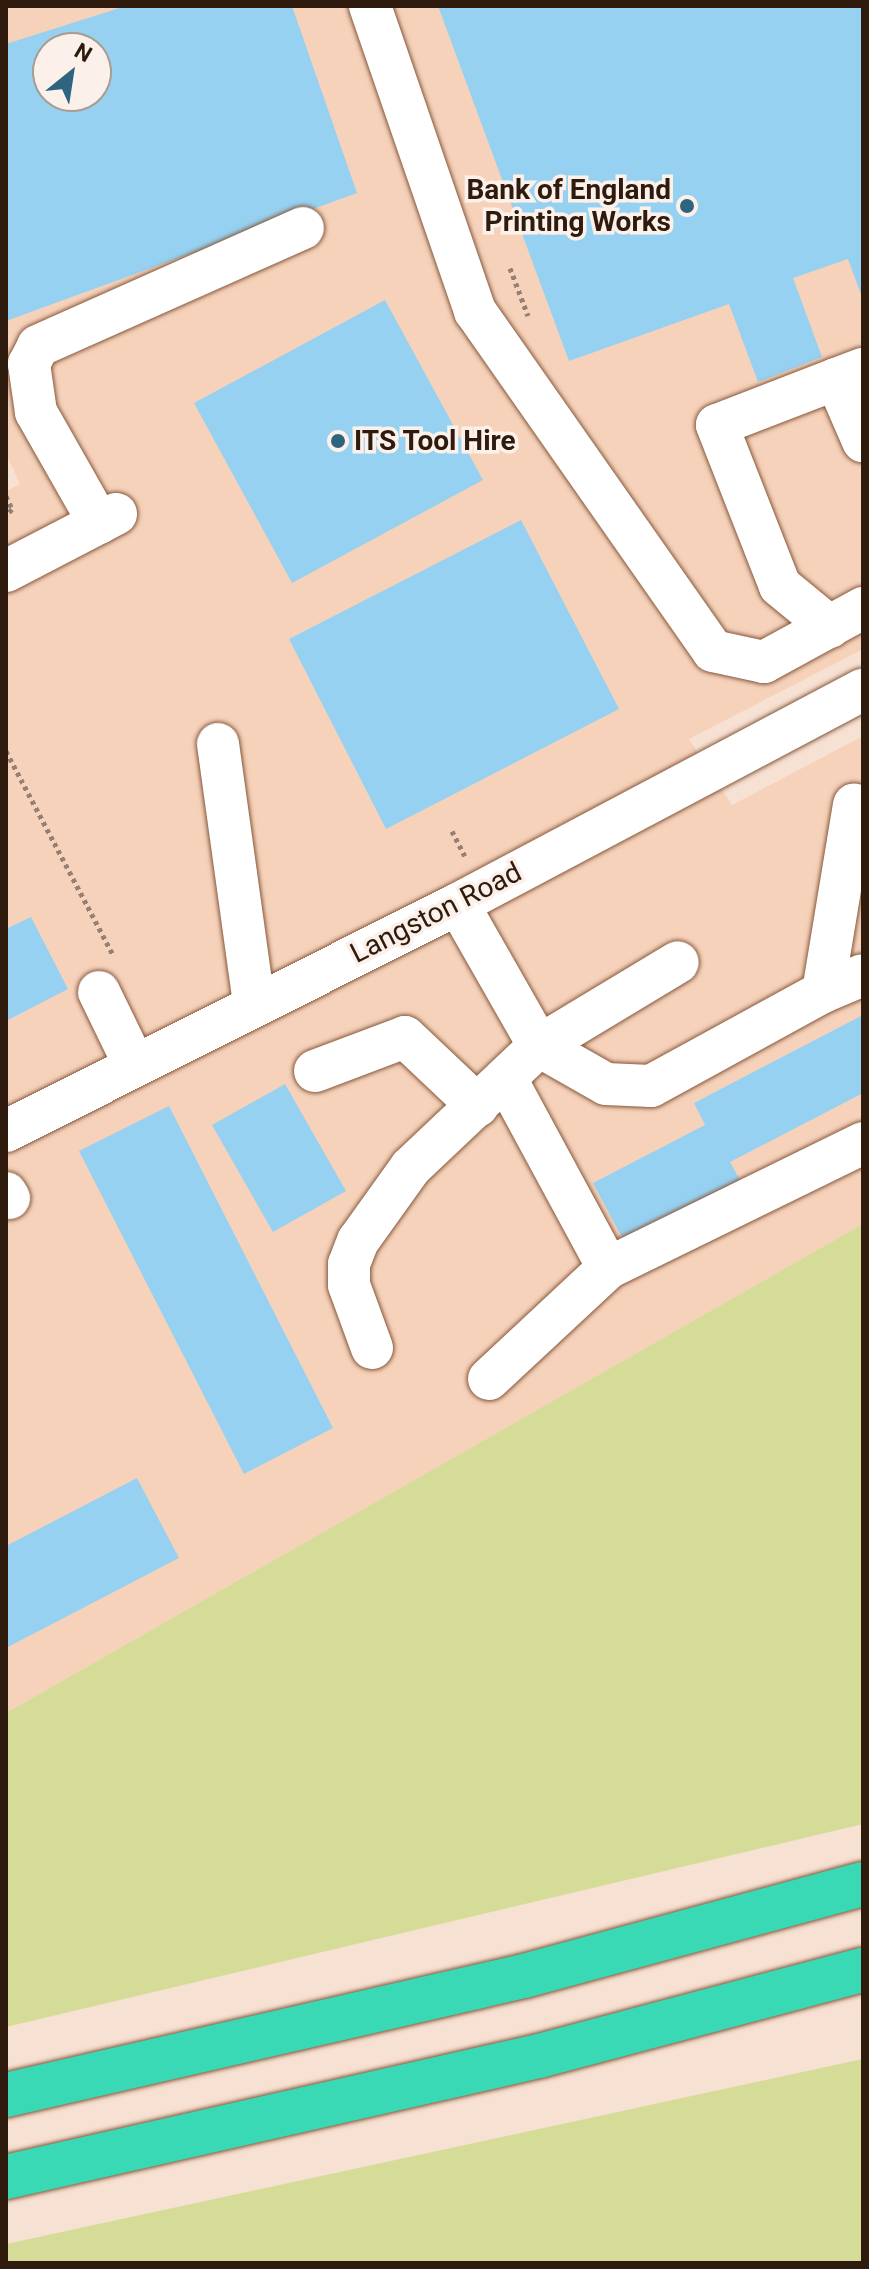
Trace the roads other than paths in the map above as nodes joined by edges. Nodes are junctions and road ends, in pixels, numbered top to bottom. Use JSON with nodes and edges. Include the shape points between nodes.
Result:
{"nodes":[{"id":1,"x":370,"y":6,"type":"edge"},
{"id":2,"x":303,"y":228,"type":"dead end"},
{"id":3,"x":850,"y":374,"type":"edge"},
{"id":4,"x":863,"y":441,"type":"edge"},
{"id":5,"x":7,"y":568,"type":"edge"},
{"id":6,"x":846,"y":618,"type":"edge"},
{"id":7,"x":863,"y":690,"type":"edge"},
{"id":8,"x":218,"y":744,"type":"dead end"},
{"id":9,"x":854,"y":805,"type":"dead end"},
{"id":10,"x":458,"y":904,"type":"junction"},
{"id":11,"x":678,"y":962,"type":"dead end"},
{"id":12,"x":863,"y":975,"type":"edge"},
{"id":13,"x":110,"y":981,"type":"road end"},
{"id":14,"x":823,"y":992,"type":"junction"},
{"id":15,"x":254,"y":1005,"type":"junction"},
{"id":16,"x":539,"y":1046,"type":"junction"},
{"id":17,"x":135,"y":1066,"type":"junction"},
{"id":18,"x":315,"y":1071,"type":"dead end"},
{"id":19,"x":492,"y":1093,"type":"junction"},
{"id":20,"x":6,"y":1131,"type":"edge"},
{"id":21,"x":863,"y":1143,"type":"edge"},
{"id":22,"x":608,"y":1268,"type":"junction"},
{"id":23,"x":372,"y":1348,"type":"dead end"},
{"id":24,"x":489,"y":1379,"type":"dead end"},
{"id":25,"x":863,"y":1884,"type":"edge"},
{"id":26,"x":863,"y":1970,"type":"edge"},
{"id":27,"x":6,"y":2095,"type":"edge"},
{"id":28,"x":6,"y":2177,"type":"edge"}],
"edges":[{"from":1,"to":6,"type":"street","via":[[475,311],[713,651],[764,662]]},
{"from":2,"to":5,"type":"street","via":[[38,346],[29,364],[36,412],[108,518]]},
{"from":3,"to":4,"type":"street"},
{"from":3,"to":6,"type":"street","via":[[717,425],[780,586]]},
{"from":7,"to":10,"type":"street","name":"Langston Road"},
{"from":8,"to":15,"type":"street"},
{"from":9,"to":14,"type":"street"},
{"from":10,"to":15,"type":"street","name":"Langston Road"},
{"from":10,"to":16,"type":"street"},
{"from":11,"to":16,"type":"street"},
{"from":12,"to":14,"type":"street"},
{"from":13,"to":17,"type":"street"},
{"from":14,"to":16,"type":"street","via":[[651,1086],[606,1084]]},
{"from":15,"to":17,"type":"street","name":"Langston Road"},
{"from":16,"to":19,"type":"street"},
{"from":17,"to":20,"type":"street","name":"Langston Road"},
{"from":18,"to":19,"type":"street","via":[[405,1037]]},
{"from":19,"to":22,"type":"street"},
{"from":19,"to":23,"type":"street","via":[[411,1167],[358,1241],[349,1264],[349,1285]]},
{"from":21,"to":22,"type":"street"},
{"from":22,"to":24,"type":"street"},
{"from":25,"to":27,"type":"highway","via":[[524,1976]]},
{"from":26,"to":28,"type":"highway","via":[[539,2056]]}]}
